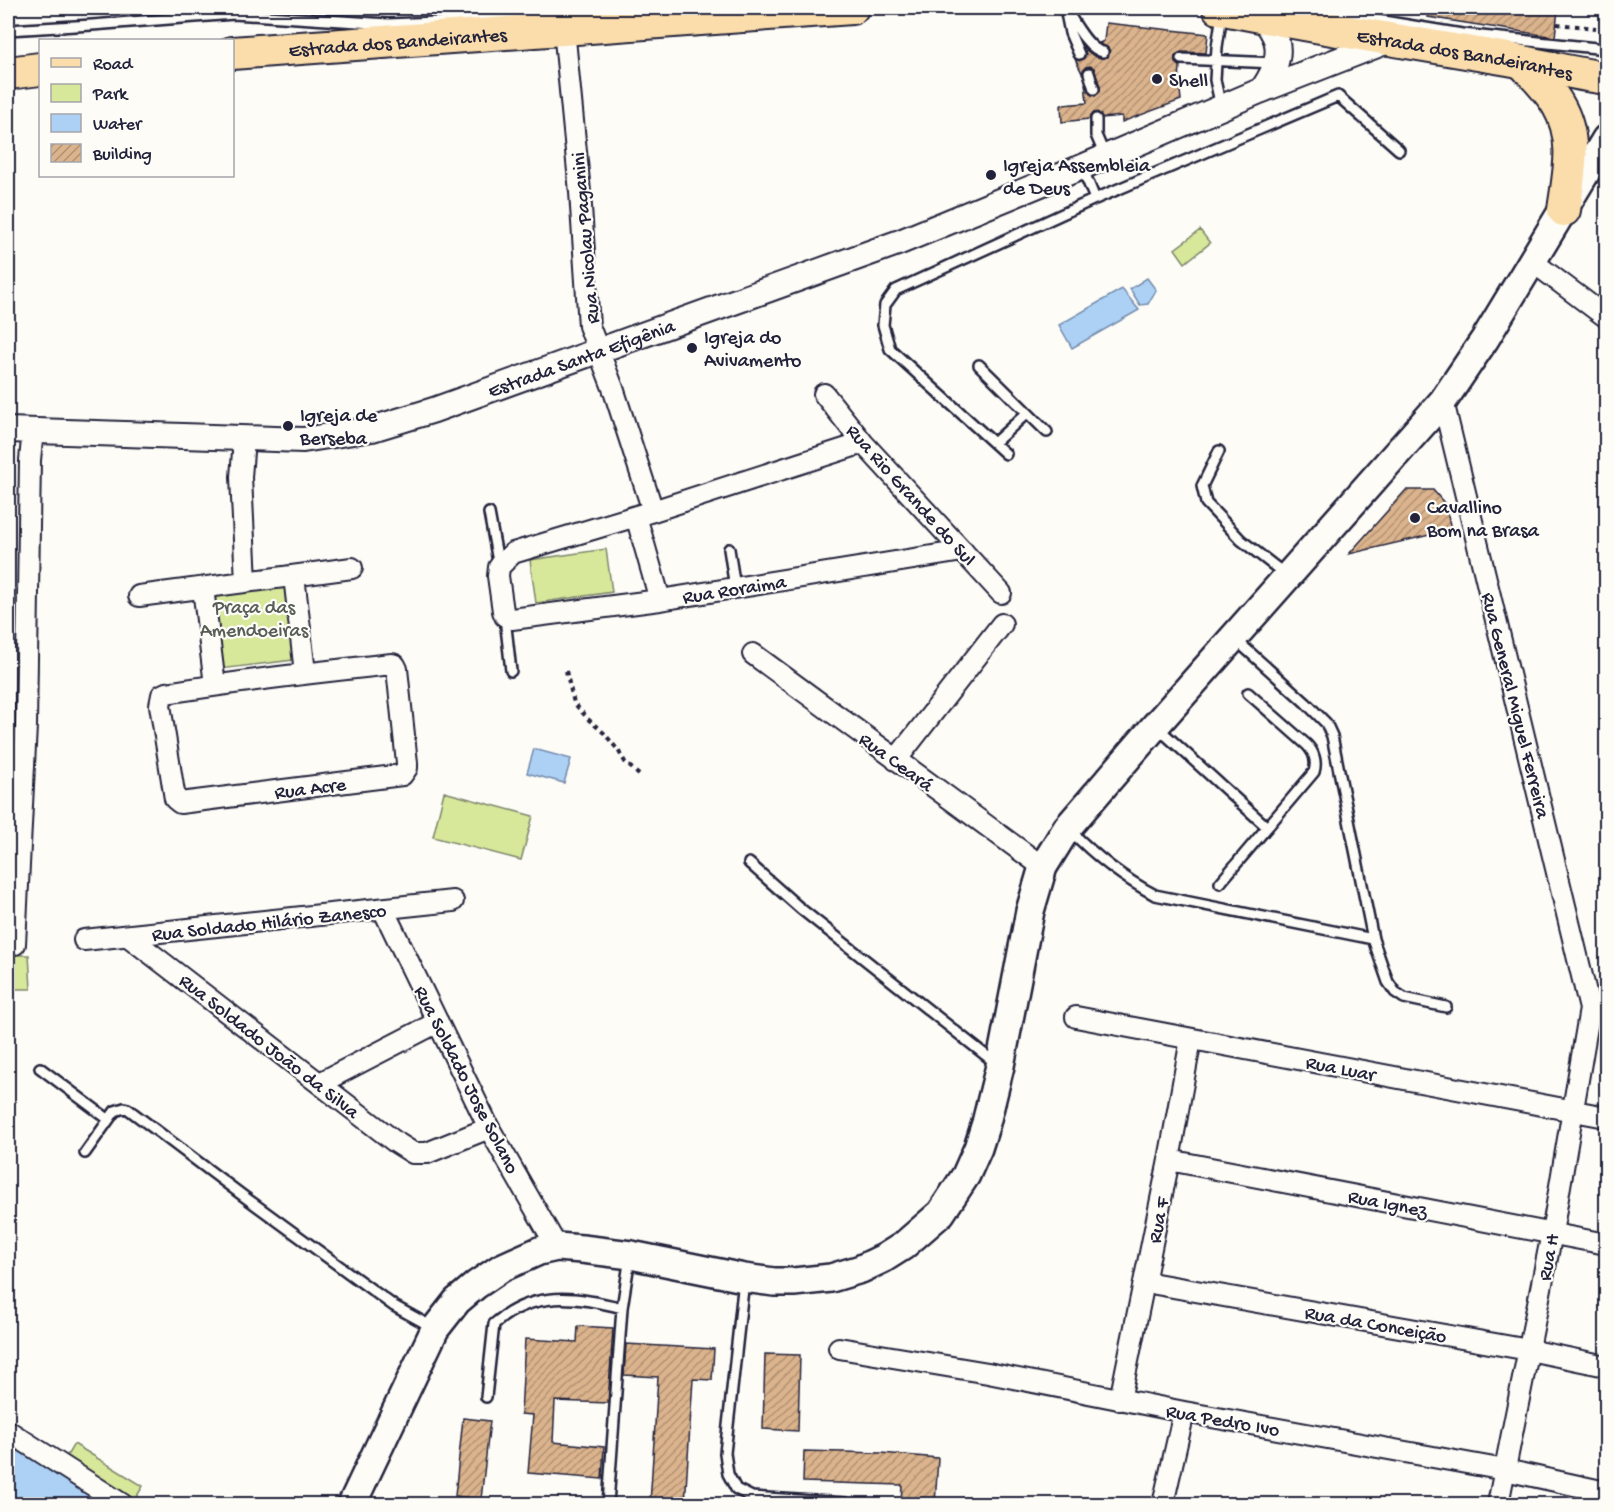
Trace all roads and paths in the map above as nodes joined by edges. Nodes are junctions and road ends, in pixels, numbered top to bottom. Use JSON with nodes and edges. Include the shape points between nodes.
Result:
{"nodes":[{"id":1,"x":613,"y":8,"type":"edge"},
{"id":2,"x":852,"y":8,"type":"edge"},
{"id":3,"x":1065,"y":8,"type":"edge"},
{"id":4,"x":1221,"y":8,"type":"edge"},
{"id":5,"x":1318,"y":8,"type":"edge"},
{"id":6,"x":818,"y":9,"type":"edge"},
{"id":7,"x":1260,"y":15,"type":"junction"},
{"id":8,"x":1557,"y":24,"type":"dead end"},
{"id":9,"x":564,"y":28,"type":"junction"},
{"id":10,"x":1596,"y":28,"type":"dead end"},
{"id":11,"x":8,"y":30,"type":"edge"},
{"id":12,"x":1390,"y":40,"type":"junction"},
{"id":13,"x":1606,"y":49,"type":"edge"},
{"id":14,"x":1103,"y":52,"type":"dead end"},
{"id":15,"x":234,"y":53,"type":"edge"},
{"id":16,"x":1079,"y":54,"type":"dead end"},
{"id":17,"x":1181,"y":59,"type":"dead end"},
{"id":18,"x":1216,"y":62,"type":"junction"},
{"id":19,"x":1522,"y":62,"type":"junction"},
{"id":20,"x":1276,"y":63,"type":"junction"},
{"id":21,"x":39,"y":69,"type":"edge"},
{"id":22,"x":8,"y":73,"type":"edge"},
{"id":23,"x":1089,"y":73,"type":"dead end"},
{"id":24,"x":1606,"y":78,"type":"edge"},
{"id":25,"x":1094,"y":89,"type":"dead end"},
{"id":26,"x":1262,"y":90,"type":"junction"},
{"id":27,"x":1221,"y":108,"type":"junction"},
{"id":28,"x":1096,"y":118,"type":"dead end"},
{"id":29,"x":1606,"y":139,"type":"edge"},
{"id":30,"x":1399,"y":150,"type":"dead end"},
{"id":31,"x":1105,"y":157,"type":"junction"},
{"id":32,"x":1082,"y":167,"type":"junction"},
{"id":33,"x":1606,"y":179,"type":"edge"},
{"id":34,"x":1095,"y":199,"type":"junction"},
{"id":35,"x":1564,"y":210,"type":"junction"},
{"id":36,"x":1533,"y":262,"type":"junction"},
{"id":37,"x":1606,"y":317,"type":"edge"},
{"id":38,"x":599,"y":350,"type":"junction"},
{"id":39,"x":979,"y":365,"type":"dead end"},
{"id":40,"x":824,"y":394,"type":"dead end"},
{"id":41,"x":1443,"y":401,"type":"junction"},
{"id":42,"x":1027,"y":413,"type":"junction"},
{"id":43,"x":8,"y":430,"type":"edge"},
{"id":44,"x":33,"y":430,"type":"junction"},
{"id":45,"x":1047,"y":432,"type":"dead end"},
{"id":46,"x":244,"y":439,"type":"junction"},
{"id":47,"x":863,"y":443,"type":"junction"},
{"id":48,"x":994,"y":443,"type":"junction"},
{"id":49,"x":1219,"y":451,"type":"dead end"},
{"id":50,"x":1006,"y":454,"type":"dead end"},
{"id":51,"x":489,"y":513,"type":"dead end"},
{"id":52,"x":644,"y":513,"type":"junction"},
{"id":53,"x":729,"y":549,"type":"dead end"},
{"id":54,"x":963,"y":551,"type":"junction"},
{"id":55,"x":500,"y":567,"type":"junction"},
{"id":56,"x":352,"y":568,"type":"dead end"},
{"id":57,"x":294,"y":576,"type":"junction"},
{"id":58,"x":1288,"y":577,"type":"junction"},
{"id":59,"x":246,"y":582,"type":"junction"},
{"id":60,"x":202,"y":588,"type":"junction"},
{"id":61,"x":735,"y":588,"type":"junction"},
{"id":62,"x":1001,"y":593,"type":"dead end"},
{"id":63,"x":139,"y":596,"type":"dead end"},
{"id":64,"x":660,"y":600,"type":"junction"},
{"id":65,"x":507,"y":617,"type":"junction"},
{"id":66,"x":1002,"y":624,"type":"dead end"},
{"id":67,"x":1234,"y":638,"type":"junction"},
{"id":68,"x":753,"y":654,"type":"dead end"},
{"id":69,"x":511,"y":671,"type":"dead end"},
{"id":70,"x":566,"y":671,"type":"dead end"},
{"id":71,"x":305,"y":673,"type":"junction"},
{"id":72,"x":214,"y":685,"type":"junction"},
{"id":73,"x":1248,"y":693,"type":"dead end"},
{"id":74,"x":1155,"y":726,"type":"junction"},
{"id":75,"x":896,"y":760,"type":"junction"},
{"id":76,"x":640,"y":776,"type":"dead end"},
{"id":77,"x":1267,"y":827,"type":"junction"},
{"id":78,"x":1067,"y":828,"type":"junction"},
{"id":79,"x":749,"y":863,"type":"dead end"},
{"id":80,"x":1043,"y":867,"type":"junction"},
{"id":81,"x":1220,"y":883,"type":"dead end"},
{"id":82,"x":453,"y":901,"type":"dead end"},
{"id":83,"x":383,"y":909,"type":"junction"},
{"id":84,"x":128,"y":936,"type":"junction"},
{"id":85,"x":1373,"y":939,"type":"junction"},
{"id":86,"x":84,"y":940,"type":"dead end"},
{"id":87,"x":15,"y":944,"type":"dead end"},
{"id":88,"x":1446,"y":1007,"type":"dead end"},
{"id":89,"x":1598,"y":1007,"type":"edge"},
{"id":90,"x":1076,"y":1017,"type":"dead end"},
{"id":91,"x":438,"y":1022,"type":"junction"},
{"id":92,"x":1191,"y":1039,"type":"junction"},
{"id":93,"x":1000,"y":1066,"type":"junction"},
{"id":94,"x":40,"y":1068,"type":"dead end"},
{"id":95,"x":320,"y":1083,"type":"junction"},
{"id":96,"x":1574,"y":1111,"type":"junction"},
{"id":97,"x":1606,"y":1117,"type":"edge"},
{"id":98,"x":108,"y":1119,"type":"junction"},
{"id":99,"x":489,"y":1128,"type":"junction"},
{"id":100,"x":85,"y":1153,"type":"dead end"},
{"id":101,"x":1169,"y":1160,"type":"junction"},
{"id":102,"x":1552,"y":1233,"type":"junction"},
{"id":103,"x":1606,"y":1244,"type":"edge"},
{"id":104,"x":557,"y":1247,"type":"junction"},
{"id":105,"x":631,"y":1254,"type":"junction"},
{"id":106,"x":744,"y":1278,"type":"junction"},
{"id":107,"x":1145,"y":1282,"type":"junction"},
{"id":108,"x":622,"y":1308,"type":"junction"},
{"id":109,"x":435,"y":1329,"type":"junction"},
{"id":110,"x":840,"y":1348,"type":"dead end"},
{"id":111,"x":1529,"y":1350,"type":"junction"},
{"id":112,"x":1606,"y":1366,"type":"edge"},
{"id":113,"x":486,"y":1397,"type":"dead end"},
{"id":114,"x":1120,"y":1400,"type":"junction"},
{"id":115,"x":1184,"y":1412,"type":"junction"},
{"id":116,"x":8,"y":1431,"type":"edge"},
{"id":117,"x":1506,"y":1470,"type":"junction"},
{"id":118,"x":1606,"y":1492,"type":"edge"},
{"id":119,"x":846,"y":1503,"type":"edge"},
{"id":120,"x":122,"y":1504,"type":"edge"},
{"id":121,"x":352,"y":1504,"type":"edge"},
{"id":122,"x":608,"y":1504,"type":"edge"},
{"id":123,"x":1163,"y":1504,"type":"edge"},
{"id":124,"x":1498,"y":1504,"type":"edge"}],
"edges":[{"from":1,"to":11,"type":"lane","via":[[388,24],[234,14]]},
{"from":2,"to":6,"type":"main road","name":"Estrada dos Bandeirantes"},
{"from":3,"to":14,"type":"lane","via":[[1089,43]]},
{"from":3,"to":16,"type":"lane"},
{"from":4,"to":7,"type":"main road","name":"Estrada dos Bandeirantes"},
{"from":4,"to":18,"type":"lane"},
{"from":5,"to":13,"type":"lane","via":[[1462,34]]},
{"from":6,"to":9,"type":"main road","name":"Estrada dos Bandeirantes"},
{"from":7,"to":12,"type":"main road","name":"Estrada dos Bandeirantes"},
{"from":7,"to":20,"type":"street","via":[[1276,40]]},
{"from":8,"to":10,"type":"path"},
{"from":9,"to":15,"type":"main road","name":"Estrada dos Bandeirantes"},
{"from":9,"to":38,"type":"street","name":"Rua Nicolau Paganini","via":[[589,326]]},
{"from":12,"to":19,"type":"main road","name":"Estrada dos Bandeirantes"},
{"from":12,"to":26,"type":"street","name":"Estrada Santa Efigênia"},
{"from":17,"to":18,"type":"lane"},
{"from":18,"to":20,"type":"lane"},
{"from":18,"to":27,"type":"lane"},
{"from":19,"to":24,"type":"main road","name":"Estrada dos Bandeirantes"},
{"from":19,"to":35,"type":"main road","via":[[1558,104],[1569,130],[1572,153]]},
{"from":20,"to":26,"type":"street"},
{"from":21,"to":22,"type":"main road"},
{"from":23,"to":25,"type":"lane"},
{"from":26,"to":27,"type":"street","name":"Estrada Santa Efigênia"},
{"from":27,"to":31,"type":"street","name":"Estrada Santa Efigênia"},
{"from":28,"to":31,"type":"lane","via":[[1096,135]]},
{"from":29,"to":35,"type":"main road"},
{"from":30,"to":34,"type":"lane","via":[[1338,96]]},
{"from":31,"to":32,"type":"street","name":"Estrada Santa Efigênia"},
{"from":32,"to":34,"type":"lane"},
{"from":32,"to":38,"type":"street","name":"Estrada Santa Efigênia","via":[[900,242]]},
{"from":33,"to":35,"type":"main road"},
{"from":34,"to":48,"type":"lane","via":[[896,290],[885,305],[883,326],[890,349]]},
{"from":35,"to":36,"type":"main road"},
{"from":36,"to":37,"type":"street"},
{"from":36,"to":41,"type":"main road"},
{"from":38,"to":46,"type":"street","name":"Estrada Santa Efigênia","via":[[372,429],[303,440]]},
{"from":38,"to":52,"type":"street","name":"Rua Nicolau Paganini","via":[[613,388]]},
{"from":39,"to":42,"type":"lane"},
{"from":40,"to":47,"type":"street","name":"Rua Rio Grande do Sul"},
{"from":41,"to":58,"type":"main road"},
{"from":41,"to":89,"type":"street","name":"Rua General Miguel Ferreira"},
{"from":42,"to":45,"type":"lane"},
{"from":42,"to":48,"type":"lane"},
{"from":43,"to":44,"type":"street","name":"Estrada Santa Efigênia"},
{"from":44,"to":46,"type":"street","name":"Estrada Santa Efigênia"},
{"from":44,"to":87,"type":"street","via":[[26,726]]},
{"from":46,"to":59,"type":"street","via":[[241,477]]},
{"from":47,"to":52,"type":"street"},
{"from":47,"to":54,"type":"street","name":"Rua Rio Grande do Sul"},
{"from":48,"to":50,"type":"lane"},
{"from":49,"to":58,"type":"lane","via":[[1202,486],[1206,503],[1240,540]]},
{"from":51,"to":55,"type":"lane"},
{"from":52,"to":55,"type":"street","via":[[513,552]]},
{"from":52,"to":64,"type":"street","name":"Rua Nicolau Paganini"},
{"from":53,"to":61,"type":"lane"},
{"from":54,"to":61,"type":"street","name":"Rua Roraima"},
{"from":54,"to":62,"type":"street","name":"Rua Rio Grande do Sul"},
{"from":55,"to":65,"type":"street","via":[[498,576]]},
{"from":56,"to":57,"type":"street"},
{"from":57,"to":59,"type":"street"},
{"from":57,"to":71,"type":"street"},
{"from":58,"to":67,"type":"main road"},
{"from":59,"to":60,"type":"street"},
{"from":60,"to":63,"type":"street"},
{"from":60,"to":72,"type":"street"},
{"from":61,"to":64,"type":"street","name":"Rua Roraima"},
{"from":64,"to":65,"type":"street","name":"Rua Roraima","via":[[512,620]]},
{"from":65,"to":69,"type":"lane"},
{"from":66,"to":75,"type":"street"},
{"from":67,"to":74,"type":"main road"},
{"from":67,"to":85,"type":"lane","via":[[1326,723],[1332,736]]},
{"from":68,"to":75,"type":"street","name":"Rua Ceará"},
{"from":70,"to":76,"type":"path","via":[[574,703]]},
{"from":71,"to":72,"type":"street","name":"Rua Acre"},
{"from":71,"to":72,"type":"street","name":"Rua Acre","via":[[395,665],[407,763],[402,775],[177,802],[160,700],[166,693]]},
{"from":73,"to":77,"type":"lane","via":[[1312,750],[1316,765]]},
{"from":74,"to":77,"type":"lane"},
{"from":74,"to":78,"type":"main road"},
{"from":75,"to":80,"type":"street","name":"Rua Ceará"},
{"from":77,"to":81,"type":"lane"},
{"from":78,"to":80,"type":"main road"},
{"from":78,"to":85,"type":"lane","via":[[1090,851],[1155,895]]},
{"from":79,"to":93,"type":"lane","via":[[801,909]]},
{"from":80,"to":93,"type":"main road","via":[[1030,911]]},
{"from":82,"to":83,"type":"street","name":"Rua Soldado Hilário Zanesco"},
{"from":83,"to":84,"type":"street","name":"Rua Soldado Hilário Zanesco"},
{"from":83,"to":91,"type":"street","name":"Rua Soldado Jose Solano"},
{"from":84,"to":86,"type":"street","name":"Rua Soldado Hilário Zanesco"},
{"from":84,"to":95,"type":"street","name":"Rua Soldado João da Silva"},
{"from":85,"to":88,"type":"lane","via":[[1395,992],[1404,998]]},
{"from":89,"to":96,"type":"street","name":"Rua H"},
{"from":90,"to":92,"type":"street","name":"Rua Luar"},
{"from":91,"to":95,"type":"street"},
{"from":91,"to":99,"type":"street","name":"Rua Soldado Jose Solano"},
{"from":92,"to":96,"type":"street","name":"Rua Luar"},
{"from":92,"to":101,"type":"street","name":"Rua F"},
{"from":93,"to":106,"type":"main road","via":[[986,1123],[966,1175],[941,1213],[903,1246],[861,1269],[831,1278],[774,1282]]},
{"from":94,"to":98,"type":"lane"},
{"from":95,"to":99,"type":"street","name":"Rua Soldado João da Silva","via":[[413,1153],[427,1153]]},
{"from":96,"to":97,"type":"street","name":"Rua Luar"},
{"from":96,"to":102,"type":"street","name":"Rua H"},
{"from":98,"to":100,"type":"lane"},
{"from":98,"to":109,"type":"lane","via":[[115,1111],[129,1109],[394,1306]]},
{"from":99,"to":104,"type":"street","name":"Rua Soldado Jose Solano"},
{"from":101,"to":102,"type":"street","name":"Rua Ignez"},
{"from":101,"to":107,"type":"street","name":"Rua F"},
{"from":102,"to":103,"type":"street","name":"Rua Ignez"},
{"from":102,"to":111,"type":"street","name":"Rua H"},
{"from":104,"to":105,"type":"main road"},
{"from":104,"to":109,"type":"main road","via":[[539,1251],[493,1273],[457,1301]]},
{"from":105,"to":106,"type":"main road"},
{"from":105,"to":108,"type":"lane"},
{"from":106,"to":119,"type":"lane","via":[[725,1453],[728,1474],[736,1489],[752,1497]]},
{"from":107,"to":111,"type":"street","name":"Rua da Conceição"},
{"from":107,"to":114,"type":"street","name":"Rua F"},
{"from":108,"to":113,"type":"lane","via":[[596,1301],[552,1298],[528,1303],[505,1314],[494,1324]]},
{"from":108,"to":122,"type":"lane"},
{"from":109,"to":121,"type":"main road"},
{"from":110,"to":114,"type":"street","name":"Rua Pedro Ivo"},
{"from":111,"to":112,"type":"street","name":"Rua da Conceição"},
{"from":111,"to":117,"type":"street","name":"Rua H"},
{"from":114,"to":115,"type":"street","name":"Rua Pedro Ivo"},
{"from":115,"to":117,"type":"street","name":"Rua Pedro Ivo"},
{"from":115,"to":123,"type":"street"},
{"from":116,"to":120,"type":"street"},
{"from":117,"to":118,"type":"street","name":"Rua Pedro Ivo"},
{"from":117,"to":124,"type":"street","name":"Rua H"}]}
